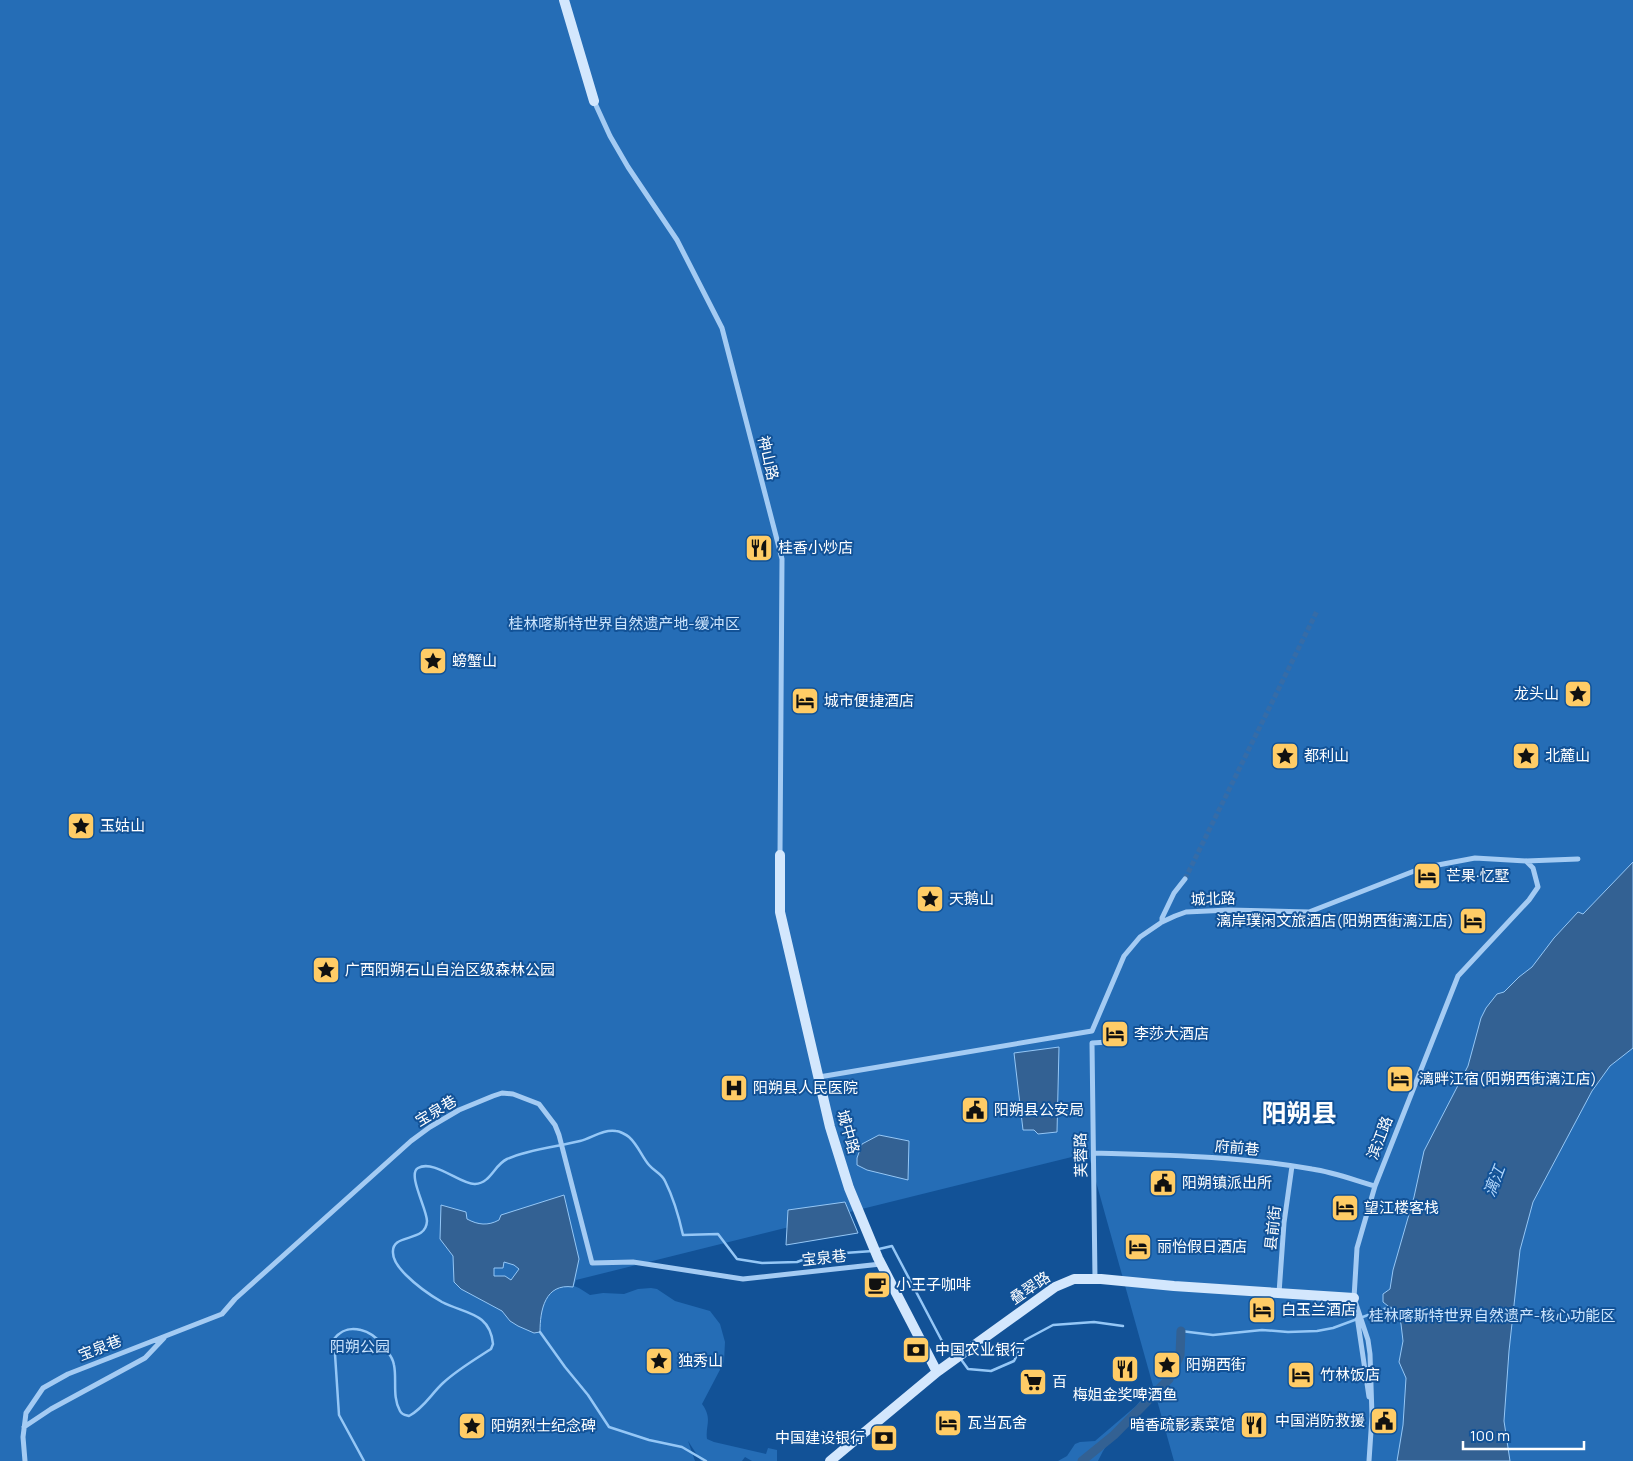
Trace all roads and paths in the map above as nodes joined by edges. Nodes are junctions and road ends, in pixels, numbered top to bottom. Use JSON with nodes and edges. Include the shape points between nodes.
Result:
{"nodes":[{"id":1,"x":564,"y":0,"type":"edge"},
{"id":2,"x":594,"y":101,"type":"joint"},
{"id":3,"x":780,"y":855,"type":"joint"},
{"id":4,"x":1578,"y":859,"type":"dead end"},
{"id":5,"x":1526,"y":861,"type":"junction"},
{"id":6,"x":1185,"y":880,"type":"tunnel mouth"},
{"id":7,"x":1162,"y":922,"type":"junction"},
{"id":8,"x":1092,"y":1031,"type":"junction"},
{"id":9,"x":1108,"y":1042,"type":"dead end"},
{"id":10,"x":1092,"y":1043,"type":"junction"},
{"id":11,"x":818,"y":1077,"type":"junction"},
{"id":12,"x":1094,"y":1153,"type":"junction"},
{"id":13,"x":1292,"y":1166,"type":"junction"},
{"id":14,"x":1375,"y":1186,"type":"junction"},
{"id":15,"x":880,"y":1261,"type":"junction"},
{"id":16,"x":1095,"y":1279,"type":"junction"},
{"id":17,"x":1280,"y":1293,"type":"junction"},
{"id":18,"x":1354,"y":1298,"type":"junction"},
{"id":19,"x":166,"y":1336,"type":"junction"},
{"id":20,"x":937,"y":1372,"type":"junction"},
{"id":21,"x":1372,"y":1416,"type":"junction"},
{"id":22,"x":24,"y":1427,"type":"junction"},
{"id":23,"x":25,"y":1461,"type":"edge"},
{"id":24,"x":830,"y":1461,"type":"edge"},
{"id":25,"x":1369,"y":1461,"type":"edge"}],
"edges":[{"from":1,"to":2,"type":"street"},
{"from":2,"to":3,"type":"street","name":"神山路","via":[[619,152],[677,240],[722,328],[782,559]]},
{"from":3,"to":11,"type":"street","name":"城中路","via":[[780,912]]},
{"from":4,"to":5,"type":"street","name":"城北路"},
{"from":5,"to":7,"type":"street","name":"城北路","via":[[1475,858],[1422,868],[1309,912],[1186,912]]},
{"from":5,"to":14,"type":"street","name":"滨江路","via":[[1533,868],[1538,888],[1458,976]]},
{"from":6,"to":7,"type":"street","via":[[1174,893]]},
{"from":7,"to":8,"type":"street","name":"城北路","via":[[1140,938],[1124,956]]},
{"from":8,"to":10,"type":"street","name":"芙蓉路"},
{"from":8,"to":11,"type":"street"},
{"from":9,"to":10,"type":"street"},
{"from":10,"to":12,"type":"street","name":"芙蓉路"},
{"from":10,"to":16,"type":"street"},
{"from":11,"to":15,"type":"street","name":"城中路","via":[[849,1188]]},
{"from":12,"to":13,"type":"street","name":"府前巷"},
{"from":12,"to":16,"type":"street","name":"芙蓉路"},
{"from":13,"to":14,"type":"street","name":"府前巷"},
{"from":13,"to":17,"type":"street","name":"县前街","via":[[1284,1223]]},
{"from":14,"to":18,"type":"street","name":"滨江路","via":[[1357,1248]]},
{"from":15,"to":19,"type":"street","name":"宝泉巷","via":[[743,1279],[633,1262],[592,1263],[555,1125],[539,1104],[502,1093],[459,1110],[404,1147],[222,1314]]},
{"from":15,"to":20,"type":"street","name":"城中路"},
{"from":16,"to":17,"type":"street","name":"叠翠路"},
{"from":16,"to":18,"type":"street"},
{"from":16,"to":20,"type":"street","name":"叠翠路","via":[[1074,1280],[1055,1287]]},
{"from":17,"to":18,"type":"street","name":"叠翠路"},
{"from":18,"to":21,"type":"street"},
{"from":18,"to":21,"type":"street","name":"滨江路","via":[[1370,1354]]},
{"from":19,"to":22,"type":"street","via":[[145,1358]]},
{"from":19,"to":22,"type":"street","name":"宝泉巷","via":[[68,1374],[43,1388],[26,1413]]},
{"from":20,"to":24,"type":"street","name":"叠翠路"},
{"from":21,"to":25,"type":"street","name":"滨江路"},
{"from":22,"to":23,"type":"street","name":"宝泉巷"}]}
